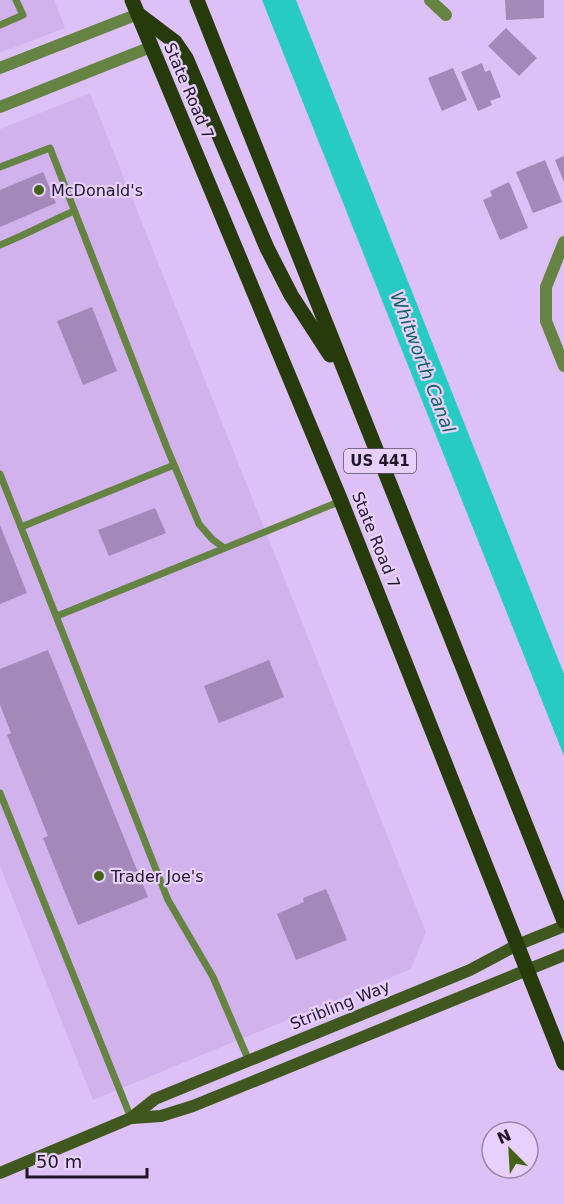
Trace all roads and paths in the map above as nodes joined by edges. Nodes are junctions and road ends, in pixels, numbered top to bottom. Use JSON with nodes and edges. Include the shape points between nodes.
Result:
{"nodes":[{"id":1,"x":16,"y":0,"type":"edge"},
{"id":2,"x":197,"y":0,"type":"edge"},
{"id":3,"x":430,"y":0,"type":"edge"},
{"id":4,"x":135,"y":7,"type":"edge"},
{"id":5,"x":446,"y":15,"type":"dead end"},
{"id":6,"x":0,"y":25,"type":"edge"},
{"id":7,"x":151,"y":47,"type":"junction"},
{"id":8,"x":0,"y":68,"type":"edge"},
{"id":9,"x":0,"y":107,"type":"edge"},
{"id":10,"x":0,"y":167,"type":"edge"},
{"id":11,"x":74,"y":211,"type":"junction"},
{"id":12,"x":564,"y":242,"type":"edge"},
{"id":13,"x":2,"y":243,"type":"edge"},
{"id":14,"x":564,"y":366,"type":"edge"},
{"id":15,"x":350,"y":386,"type":"junction"},
{"id":16,"x":174,"y":465,"type":"junction"},
{"id":17,"x":0,"y":474,"type":"edge"},
{"id":18,"x":341,"y":501,"type":"junction"},
{"id":19,"x":21,"y":527,"type":"junction"},
{"id":20,"x":224,"y":548,"type":"junction"},
{"id":21,"x":57,"y":616,"type":"junction"},
{"id":22,"x":0,"y":794,"type":"edge"},
{"id":23,"x":564,"y":921,"type":"edge"},
{"id":24,"x":564,"y":926,"type":"edge"},
{"id":25,"x":517,"y":945,"type":"junction"},
{"id":26,"x":564,"y":955,"type":"edge"},
{"id":27,"x":527,"y":970,"type":"junction"},
{"id":28,"x":249,"y":1061,"type":"junction"},
{"id":29,"x":564,"y":1063,"type":"edge"},
{"id":30,"x":130,"y":1118,"type":"junction"},
{"id":31,"x":0,"y":1173,"type":"edge"}],
"edges":[{"from":1,"to":6,"type":"lane","via":[[23,15]]},
{"from":2,"to":15,"type":"main road","name":"State Road 7","number":"US 441"},
{"from":3,"to":5,"type":"street"},
{"from":4,"to":7,"type":"main road","name":"State Road 7","number":"US 441"},
{"from":4,"to":8,"type":"street"},
{"from":4,"to":15,"type":"main road","via":[[175,42],[186,58],[267,248],[291,294]]},
{"from":7,"to":9,"type":"street"},
{"from":7,"to":18,"type":"main road","name":"State Road 7","number":"US 441"},
{"from":10,"to":11,"type":"lane","via":[[50,148]]},
{"from":11,"to":13,"type":"lane"},
{"from":11,"to":16,"type":"lane"},
{"from":12,"to":14,"type":"street","via":[[546,287],[546,321]]},
{"from":15,"to":23,"type":"main road","name":"State Road 7","number":"US 441"},
{"from":16,"to":19,"type":"lane"},
{"from":16,"to":20,"type":"lane","via":[[199,524]]},
{"from":17,"to":19,"type":"lane"},
{"from":18,"to":20,"type":"lane"},
{"from":18,"to":25,"type":"main road","name":"State Road 7","number":"US 441"},
{"from":19,"to":21,"type":"lane"},
{"from":20,"to":21,"type":"lane"},
{"from":21,"to":28,"type":"lane","via":[[168,900],[213,977]]},
{"from":22,"to":30,"type":"lane"},
{"from":24,"to":25,"type":"street","name":"Stribling Way"},
{"from":25,"to":27,"type":"main road","name":"State Road 7","number":"US 441"},
{"from":25,"to":28,"type":"street","name":"Stribling Way","via":[[470,970]]},
{"from":26,"to":27,"type":"street","name":"Stribling Way"},
{"from":27,"to":29,"type":"main road","name":"State Road 7","number":"US 441"},
{"from":27,"to":30,"type":"street","name":"Stribling Way","via":[[193,1106],[161,1116]]},
{"from":28,"to":30,"type":"street","name":"Stribling Way","via":[[155,1100]]},
{"from":30,"to":31,"type":"street","name":"Stribling Way"}]}
